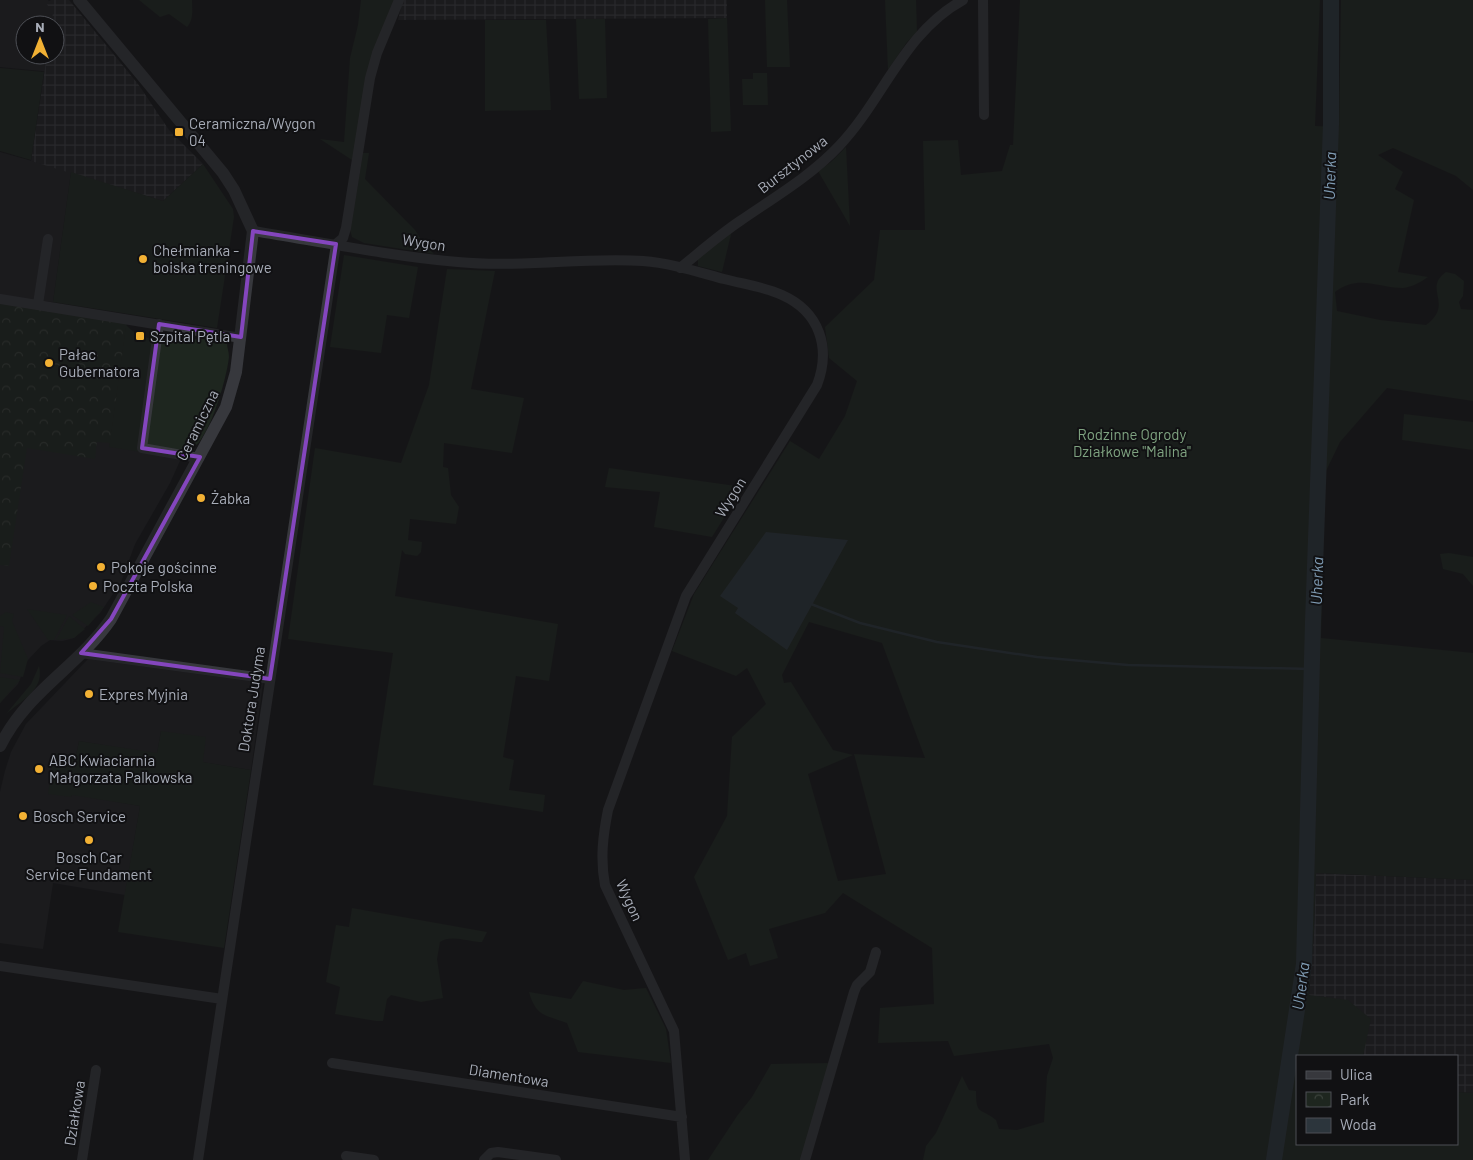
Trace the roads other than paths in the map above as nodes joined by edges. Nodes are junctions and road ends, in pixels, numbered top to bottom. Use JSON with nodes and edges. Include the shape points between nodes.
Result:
{"nodes":[{"id":1,"x":79,"y":0,"type":"edge"},
{"id":2,"x":399,"y":0,"type":"edge"},
{"id":3,"x":963,"y":0,"type":"edge"},
{"id":4,"x":983,"y":0,"type":"edge"},
{"id":5,"x":984,"y":115,"type":"dead end"},
{"id":6,"x":253,"y":231,"type":"junction"},
{"id":7,"x":48,"y":239,"type":"dead end"},
{"id":8,"x":336,"y":244,"type":"junction"},
{"id":9,"x":680,"y":268,"type":"junction"},
{"id":10,"x":0,"y":300,"type":"edge"},
{"id":11,"x":38,"y":304,"type":"junction"},
{"id":12,"x":159,"y":324,"type":"junction"},
{"id":13,"x":241,"y":338,"type":"junction"},
{"id":14,"x":199,"y":458,"type":"junction"},
{"id":15,"x":81,"y":653,"type":"junction"},
{"id":16,"x":270,"y":679,"type":"junction"},
{"id":17,"x":0,"y":746,"type":"edge"},
{"id":18,"x":876,"y":952,"type":"dead end"},
{"id":19,"x":0,"y":966,"type":"edge"},
{"id":20,"x":222,"y":999,"type":"junction"},
{"id":21,"x":332,"y":1063,"type":"dead end"},
{"id":22,"x":96,"y":1070,"type":"dead end"},
{"id":23,"x":682,"y":1117,"type":"junction"},
{"id":24,"x":346,"y":1156,"type":"dead end"},
{"id":25,"x":82,"y":1160,"type":"edge"},
{"id":26,"x":198,"y":1160,"type":"edge"},
{"id":27,"x":374,"y":1160,"type":"edge"},
{"id":28,"x":484,"y":1160,"type":"edge"},
{"id":29,"x":556,"y":1160,"type":"edge"},
{"id":30,"x":685,"y":1160,"type":"edge"},
{"id":31,"x":805,"y":1160,"type":"edge"}],
"edges":[{"from":1,"to":6,"type":"street","via":[[223,173]]},
{"from":2,"to":8,"type":"street","via":[[370,78],[346,228],[343,238]]},
{"from":3,"to":9,"type":"street","name":"Bursztynowa","via":[[942,14],[915,40],[853,130],[824,162]]},
{"from":4,"to":5,"type":"street"},
{"from":6,"to":8,"type":"street","name":"Wygon"},
{"from":6,"to":13,"type":"street","name":"Ceramiczna"},
{"from":7,"to":11,"type":"street"},
{"from":8,"to":9,"type":"street","name":"Wygon","via":[[466,263],[620,260]]},
{"from":8,"to":16,"type":"street","name":"Doktora Judyma"},
{"from":9,"to":23,"type":"street","name":"Wygon","via":[[777,292],[793,300],[817,325],[824,358],[817,386],[686,596],[608,810],[604,830],[602,868],[605,885],[674,1032]]},
{"from":10,"to":11,"type":"street"},
{"from":11,"to":12,"type":"street"},
{"from":12,"to":13,"type":"street"},
{"from":12,"to":14,"type":"street","via":[[142,448]]},
{"from":13,"to":14,"type":"street","name":"Ceramiczna","via":[[231,396]]},
{"from":14,"to":15,"type":"street","name":"Ceramiczna","via":[[111,619]]},
{"from":15,"to":16,"type":"street"},
{"from":15,"to":17,"type":"street","name":"Ceramiczna","via":[[21,711]]},
{"from":16,"to":20,"type":"street","name":"Doktora Judyma"},
{"from":18,"to":31,"type":"street","via":[[870,972],[854,992]]},
{"from":19,"to":20,"type":"street"},
{"from":20,"to":26,"type":"street","name":"Doktora Judyma"},
{"from":21,"to":23,"type":"street","name":"Diamentowa"},
{"from":22,"to":25,"type":"street","name":"Działkowa"},
{"from":23,"to":30,"type":"street","name":"Wygon"},
{"from":24,"to":27,"type":"street"},
{"from":28,"to":29,"type":"street","via":[[491,1153],[498,1152]]}]}
